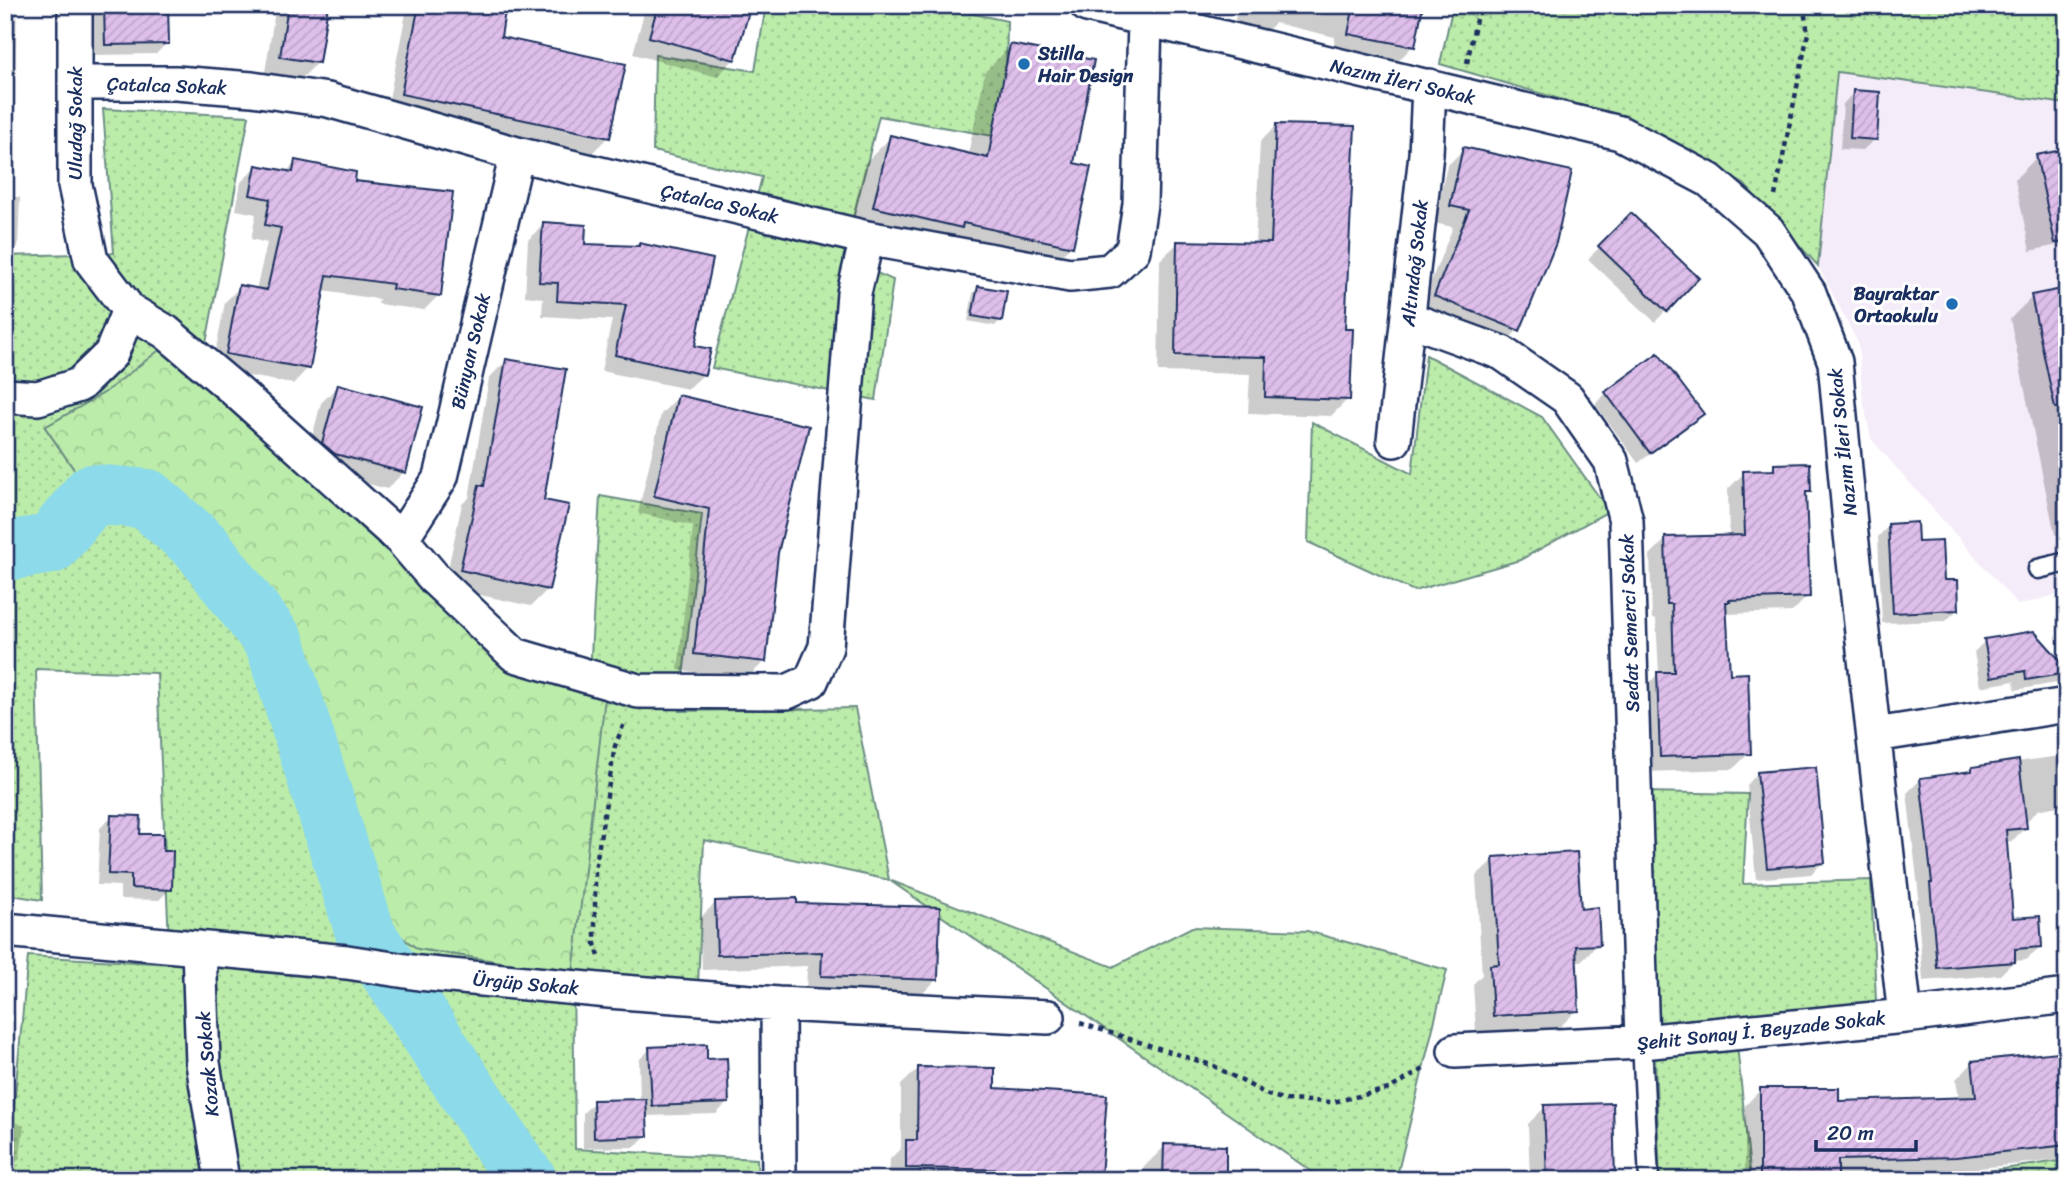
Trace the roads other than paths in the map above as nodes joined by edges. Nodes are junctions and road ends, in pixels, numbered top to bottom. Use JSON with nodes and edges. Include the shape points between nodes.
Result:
{"nodes":[{"id":1,"x":75,"y":5,"type":"edge"},
{"id":2,"x":1087,"y":5,"type":"edge"},
{"id":3,"x":1145,"y":21,"type":"junction"},
{"id":4,"x":76,"y":83,"type":"junction"},
{"id":5,"x":1444,"y":90,"type":"junction"},
{"id":6,"x":517,"y":154,"type":"junction"},
{"id":7,"x":867,"y":238,"type":"junction"},
{"id":8,"x":129,"y":310,"type":"junction"},
{"id":9,"x":1409,"y":319,"type":"junction"},
{"id":10,"x":5,"y":396,"type":"edge"},
{"id":11,"x":1394,"y":440,"type":"dead end"},
{"id":12,"x":401,"y":538,"type":"junction"},
{"id":13,"x":2067,"y":562,"type":"edge"},
{"id":14,"x":2038,"y":569,"type":"dead end"},
{"id":15,"x":2067,"y":705,"type":"edge"},
{"id":16,"x":1875,"y":735,"type":"junction"},
{"id":17,"x":5,"y":930,"type":"edge"},
{"id":18,"x":199,"y":948,"type":"junction"},
{"id":19,"x":2067,"y":996,"type":"edge"},
{"id":20,"x":778,"y":1004,"type":"junction"},
{"id":21,"x":1905,"y":1016,"type":"junction"},
{"id":22,"x":1048,"y":1017,"type":"road end"},
{"id":23,"x":1642,"y":1042,"type":"junction"},
{"id":24,"x":1455,"y":1051,"type":"road end"},
{"id":25,"x":222,"y":1180,"type":"edge"},
{"id":26,"x":779,"y":1180,"type":"edge"},
{"id":27,"x":1649,"y":1180,"type":"edge"}],
"edges":[{"from":1,"to":4,"type":"street","name":"Uludağ Sokak"},
{"from":2,"to":3,"type":"street","name":"Nazım İleri Sokak"},
{"from":3,"to":5,"type":"street","name":"Nazım İleri Sokak"},
{"from":3,"to":7,"type":"street","name":"Çatalca Sokak","via":[[1140,204],[1133,250],[1110,271],[1070,275]]},
{"from":4,"to":6,"type":"street","name":"Çatalca Sokak","via":[[176,83],[328,100]]},
{"from":4,"to":8,"type":"street","name":"Uludağ Sokak","via":[[75,185],[91,260]]},
{"from":5,"to":9,"type":"street","name":"Altındağ Sokak","via":[[1426,154]]},
{"from":5,"to":16,"type":"street","name":"Nazım İleri Sokak","via":[[1620,133],[1709,180],[1768,231],[1809,293],[1835,362]]},
{"from":6,"to":7,"type":"street","name":"Çatalca Sokak"},
{"from":6,"to":12,"type":"street","name":"Bünyan Sokak","via":[[441,477]]},
{"from":7,"to":12,"type":"street","via":[[854,293],[826,647],[811,681],[787,692],[638,691],[515,655],[436,580]]},
{"from":8,"to":10,"type":"street","via":[[111,354],[79,385],[38,398]]},
{"from":8,"to":12,"type":"street","via":[[166,332]]},
{"from":9,"to":11,"type":"street","name":"Altındağ Sokak"},
{"from":9,"to":23,"type":"street","name":"Sedat Semerci Sokak","via":[[1502,353],[1556,390],[1567,398],[1611,461],[1626,521]]},
{"from":13,"to":14,"type":"lane"},
{"from":15,"to":16,"type":"street"},
{"from":16,"to":21,"type":"street","name":"Nazım İleri Sokak"},
{"from":17,"to":18,"type":"street","name":"Ürgüp Sokak"},
{"from":18,"to":20,"type":"street","name":"Ürgüp Sokak","via":[[419,973]]},
{"from":18,"to":25,"type":"street","name":"Kozak Sokak","via":[[204,1063]]},
{"from":19,"to":21,"type":"street","name":"Şehit Sonay İ. Beyzade Sokak"},
{"from":20,"to":22,"type":"street","name":"Ürgüp Sokak"},
{"from":20,"to":26,"type":"street"},
{"from":21,"to":23,"type":"street","name":"Şehit Sonay İ. Beyzade Sokak"},
{"from":23,"to":24,"type":"street","name":"Şehit Sonay İ. Beyzade Sokak"},
{"from":23,"to":27,"type":"lane"}]}
